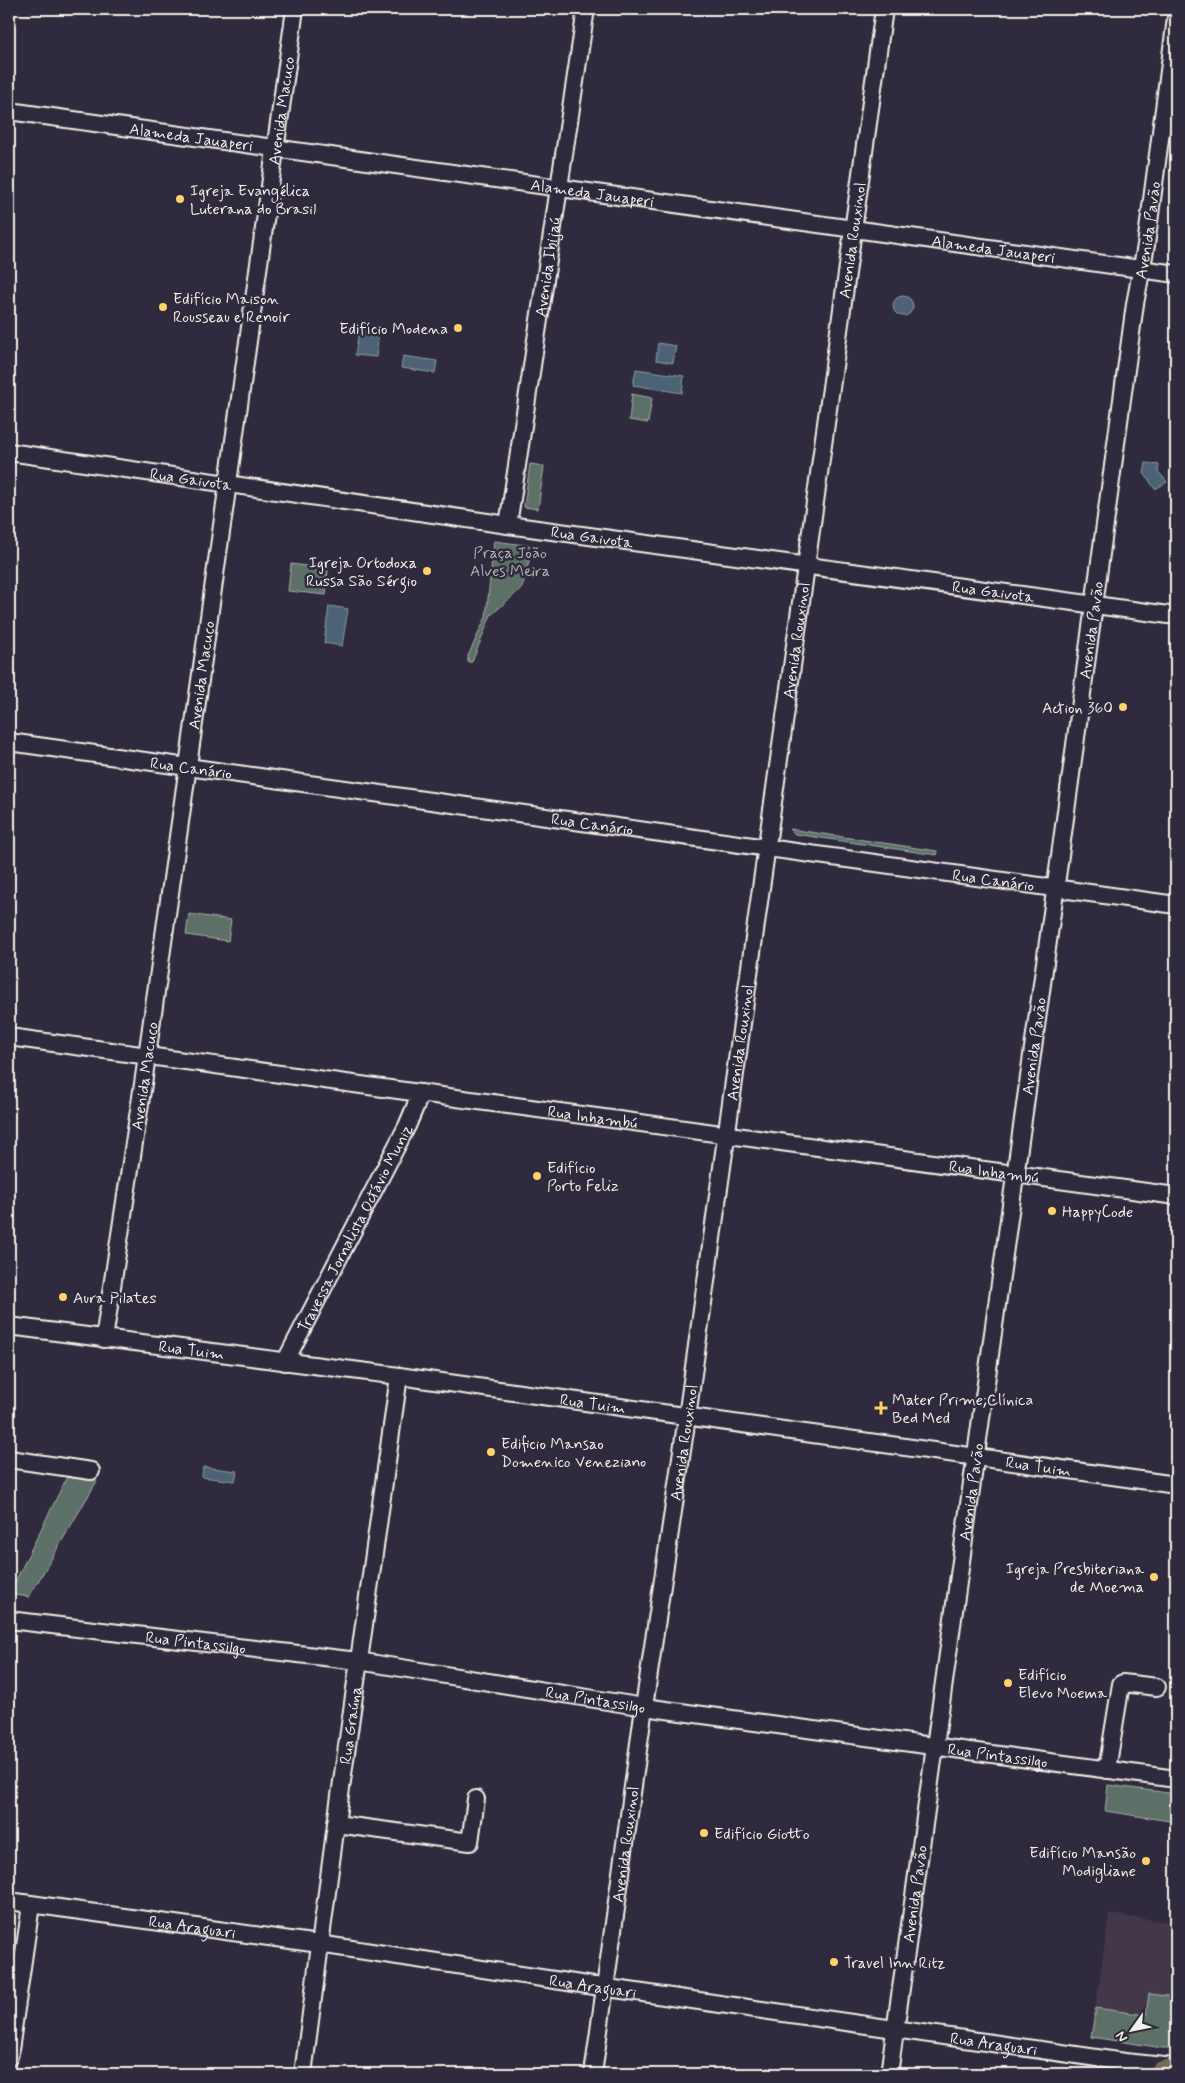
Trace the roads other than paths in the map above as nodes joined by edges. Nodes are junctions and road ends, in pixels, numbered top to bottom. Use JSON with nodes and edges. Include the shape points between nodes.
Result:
{"nodes":[{"id":1,"x":294,"y":9,"type":"edge"},
{"id":2,"x":586,"y":9,"type":"edge"},
{"id":3,"x":884,"y":9,"type":"edge"},
{"id":4,"x":1176,"y":18,"type":"edge"},
{"id":5,"x":1172,"y":83,"type":"edge"},
{"id":6,"x":9,"y":111,"type":"edge"},
{"id":7,"x":275,"y":148,"type":"junction"},
{"id":8,"x":559,"y":188,"type":"junction"},
{"id":9,"x":853,"y":229,"type":"junction"},
{"id":10,"x":1142,"y":269,"type":"junction"},
{"id":11,"x":1176,"y":274,"type":"edge"},
{"id":12,"x":9,"y":452,"type":"edge"},
{"id":13,"x":229,"y":485,"type":"junction"},
{"id":14,"x":508,"y":525,"type":"junction"},
{"id":15,"x":806,"y":565,"type":"junction"},
{"id":16,"x":1094,"y":604,"type":"junction"},
{"id":17,"x":1176,"y":616,"type":"edge"},
{"id":18,"x":9,"y":742,"type":"edge"},
{"id":19,"x":188,"y":768,"type":"junction"},
{"id":20,"x":765,"y":848,"type":"junction"},
{"id":21,"x":1055,"y":888,"type":"junction"},
{"id":22,"x":1176,"y":905,"type":"edge"},
{"id":23,"x":9,"y":1038,"type":"edge"},
{"id":24,"x":147,"y":1056,"type":"junction"},
{"id":25,"x":421,"y":1092,"type":"junction"},
{"id":26,"x":726,"y":1134,"type":"junction"},
{"id":27,"x":1015,"y":1174,"type":"junction"},
{"id":28,"x":1176,"y":1196,"type":"edge"},
{"id":29,"x":9,"y":1326,"type":"edge"},
{"id":30,"x":104,"y":1339,"type":"junction"},
{"id":31,"x":284,"y":1362,"type":"junction"},
{"id":32,"x":400,"y":1376,"type":"junction"},
{"id":33,"x":687,"y":1417,"type":"junction"},
{"id":34,"x":976,"y":1458,"type":"junction"},
{"id":35,"x":9,"y":1459,"type":"edge"},
{"id":36,"x":90,"y":1471,"type":"dead end"},
{"id":37,"x":1176,"y":1485,"type":"edge"},
{"id":38,"x":12,"y":1620,"type":"edge"},
{"id":39,"x":358,"y":1661,"type":"junction"},
{"id":40,"x":1157,"y":1686,"type":"dead end"},
{"id":41,"x":644,"y":1707,"type":"junction"},
{"id":42,"x":935,"y":1747,"type":"junction"},
{"id":43,"x":1107,"y":1770,"type":"junction"},
{"id":44,"x":1176,"y":1780,"type":"edge"},
{"id":45,"x":476,"y":1799,"type":"dead end"},
{"id":46,"x":336,"y":1824,"type":"junction"},
{"id":47,"x":9,"y":1902,"type":"edge"},
{"id":48,"x":31,"y":1905,"type":"junction"},
{"id":49,"x":319,"y":1944,"type":"junction"},
{"id":50,"x":606,"y":1987,"type":"junction"},
{"id":51,"x":895,"y":2028,"type":"junction"},
{"id":52,"x":9,"y":2056,"type":"edge"},
{"id":53,"x":1176,"y":2067,"type":"edge"},
{"id":54,"x":1176,"y":2071,"type":"edge"},
{"id":55,"x":303,"y":2074,"type":"edge"},
{"id":56,"x":593,"y":2074,"type":"edge"},
{"id":57,"x":889,"y":2074,"type":"edge"},
{"id":58,"x":1163,"y":2074,"type":"edge"}],
"edges":[{"from":1,"to":7,"type":"street","name":"Avenida Macuco"},
{"from":2,"to":8,"type":"street","name":"Avenida Ibijaú"},
{"from":3,"to":9,"type":"street","name":"Avenida Rouxinol"},
{"from":4,"to":5,"type":"street","name":"Avenida Pavão"},
{"from":5,"to":10,"type":"street","name":"Avenida Pavão"},
{"from":6,"to":7,"type":"street","name":"Alameda Jauaperi"},
{"from":7,"to":8,"type":"street","name":"Alameda Jauaperi"},
{"from":7,"to":13,"type":"street","name":"Avenida Macuco"},
{"from":8,"to":9,"type":"street","name":"Alameda Jauaperi"},
{"from":8,"to":14,"type":"street","name":"Avenida Ibijaú"},
{"from":9,"to":10,"type":"street","name":"Alameda Jauaperi"},
{"from":9,"to":15,"type":"street","name":"Avenida Rouxinol"},
{"from":10,"to":11,"type":"street","name":"Alameda Jauaperi"},
{"from":10,"to":16,"type":"street","name":"Avenida Pavão"},
{"from":12,"to":13,"type":"street","name":"Rua Gaivota"},
{"from":13,"to":14,"type":"street","name":"Rua Gaivota"},
{"from":13,"to":19,"type":"street","name":"Avenida Macuco"},
{"from":14,"to":15,"type":"street","name":"Rua Gaivota"},
{"from":15,"to":16,"type":"street","name":"Rua Gaivota"},
{"from":15,"to":20,"type":"street","name":"Avenida Rouxinol"},
{"from":16,"to":17,"type":"street","name":"Rua Gaivota"},
{"from":16,"to":21,"type":"street","name":"Avenida Pavão"},
{"from":18,"to":19,"type":"street","name":"Rua Canário"},
{"from":19,"to":20,"type":"street","name":"Rua Canário"},
{"from":19,"to":24,"type":"street","name":"Avenida Macuco"},
{"from":20,"to":21,"type":"street","name":"Rua Canário"},
{"from":20,"to":26,"type":"street","name":"Avenida Rouxinol"},
{"from":21,"to":22,"type":"street","name":"Rua Canário"},
{"from":21,"to":27,"type":"street","name":"Avenida Pavão"},
{"from":23,"to":24,"type":"street","name":"Rua Inhambú"},
{"from":24,"to":25,"type":"street","name":"Rua Inhambú"},
{"from":24,"to":30,"type":"street","name":"Avenida Macuco"},
{"from":25,"to":26,"type":"street","name":"Rua Inhambú"},
{"from":25,"to":31,"type":"street","name":"Travessa Jornalista Octávio Muniz","via":[[403,1135]]},
{"from":26,"to":27,"type":"street","name":"Rua Inhambú"},
{"from":26,"to":33,"type":"street","name":"Avenida Rouxinol"},
{"from":27,"to":28,"type":"street","name":"Rua Inhambú"},
{"from":27,"to":34,"type":"street","name":"Avenida Pavão"},
{"from":29,"to":30,"type":"street","name":"Rua Tuim"},
{"from":30,"to":31,"type":"street","name":"Rua Tuim"},
{"from":31,"to":32,"type":"street","name":"Rua Tuim"},
{"from":32,"to":33,"type":"street","name":"Rua Tuim"},
{"from":32,"to":39,"type":"street","name":"Rua Graúna"},
{"from":33,"to":34,"type":"street","name":"Rua Tuim"},
{"from":33,"to":41,"type":"street","name":"Avenida Rouxinol"},
{"from":34,"to":37,"type":"street","name":"Rua Tuim"},
{"from":34,"to":42,"type":"street","name":"Avenida Pavão"},
{"from":35,"to":36,"type":"street"},
{"from":38,"to":39,"type":"street","name":"Rua Pintassilgo"},
{"from":39,"to":41,"type":"street","name":"Rua Pintassilgo"},
{"from":39,"to":46,"type":"street","name":"Rua Graúna"},
{"from":40,"to":43,"type":"street","via":[[1121,1684]]},
{"from":41,"to":42,"type":"street","name":"Rua Pintassilgo"},
{"from":41,"to":50,"type":"street","name":"Avenida Rouxinol"},
{"from":42,"to":43,"type":"street","name":"Rua Pintassilgo"},
{"from":42,"to":51,"type":"street","name":"Avenida Pavão"},
{"from":43,"to":44,"type":"street","name":"Rua Pintassilgo"},
{"from":45,"to":46,"type":"street","via":[[470,1842]]},
{"from":46,"to":49,"type":"street","name":"Rua Graúna"},
{"from":47,"to":48,"type":"street","name":"Rua Araguari"},
{"from":48,"to":49,"type":"street","name":"Rua Araguari"},
{"from":48,"to":52,"type":"street"},
{"from":49,"to":50,"type":"street","name":"Rua Araguari"},
{"from":49,"to":55,"type":"street","name":"Rua Graúna"},
{"from":50,"to":51,"type":"street","name":"Rua Araguari"},
{"from":50,"to":56,"type":"street","name":"Avenida Rouxinol"},
{"from":51,"to":53,"type":"street","name":"Rua Araguari"},
{"from":51,"to":57,"type":"street","name":"Avenida Pavão"},
{"from":54,"to":58,"type":"main road"}]}
